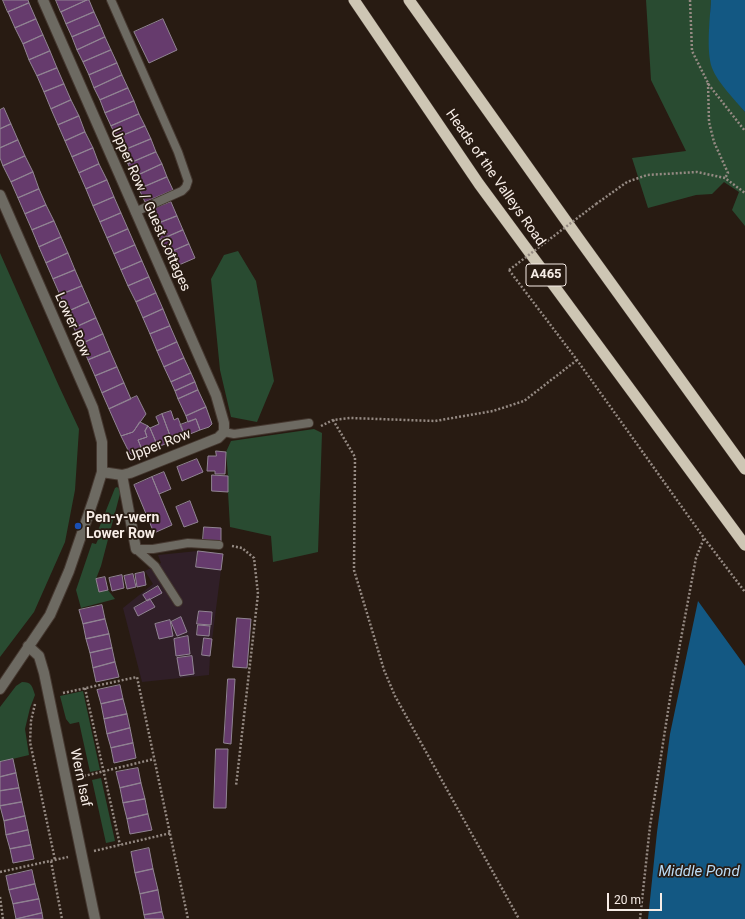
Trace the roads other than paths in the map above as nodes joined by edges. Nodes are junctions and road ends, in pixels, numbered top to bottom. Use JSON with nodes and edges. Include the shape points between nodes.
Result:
{"nodes":[{"id":1,"x":42,"y":0,"type":"edge"},
{"id":2,"x":111,"y":0,"type":"edge"},
{"id":3,"x":354,"y":0,"type":"edge"},
{"id":4,"x":409,"y":0,"type":"edge"},
{"id":5,"x":0,"y":195,"type":"edge"},
{"id":6,"x":135,"y":212,"type":"junction"},
{"id":7,"x":309,"y":423,"type":"road end"},
{"id":8,"x":224,"y":432,"type":"junction"},
{"id":9,"x":745,"y":469,"type":"edge"},
{"id":10,"x":102,"y":472,"type":"junction"},
{"id":11,"x":122,"y":475,"type":"junction"},
{"id":12,"x":219,"y":545,"type":"road end"},
{"id":13,"x":745,"y":545,"type":"edge"},
{"id":14,"x":136,"y":549,"type":"junction"},
{"id":15,"x":178,"y":602,"type":"dead end"},
{"id":16,"x":28,"y":646,"type":"junction"},
{"id":17,"x":0,"y":689,"type":"edge"},
{"id":18,"x":95,"y":919,"type":"edge"}],
"edges":[{"from":1,"to":6,"type":"street","name":"Upper Row / Guest Cottages"},
{"from":2,"to":6,"type":"lane","via":[[178,152],[188,181],[182,191]]},
{"from":3,"to":13,"type":"highway","name":"Heads of the Valleys Road","number":"A465","via":[[479,184]]},
{"from":4,"to":9,"type":"highway"},
{"from":5,"to":10,"type":"street","name":"Lower Row","via":[[93,408],[102,442]]},
{"from":6,"to":8,"type":"street","name":"Upper Row / Guest Cottages","via":[[216,395]]},
{"from":7,"to":8,"type":"lane","via":[[234,434]]},
{"from":8,"to":11,"type":"street","name":"Upper Row","via":[[218,438]]},
{"from":10,"to":11,"type":"street","name":"Upper Row"},
{"from":10,"to":16,"type":"street","name":"Lower Row","via":[[69,571],[50,615]]},
{"from":11,"to":14,"type":"street"},
{"from":12,"to":14,"type":"lane","via":[[188,543],[154,550]]},
{"from":14,"to":15,"type":"lane","via":[[155,566]]},
{"from":16,"to":17,"type":"street","name":"Lower Row"},
{"from":16,"to":18,"type":"street","name":"Wern Isaf","via":[[39,656],[44,673]]}]}
